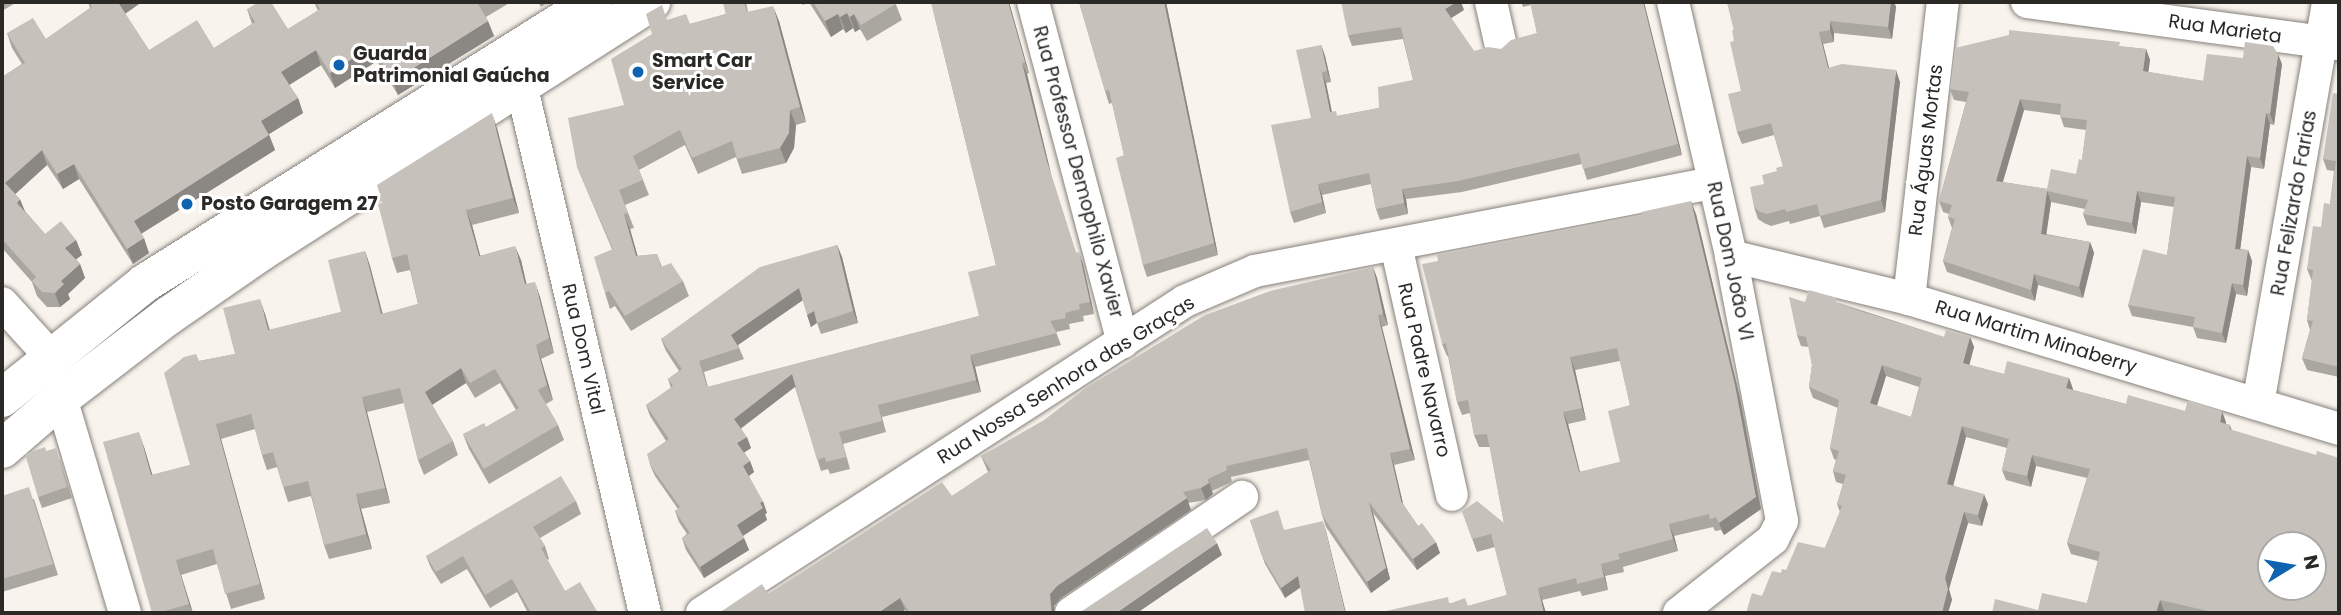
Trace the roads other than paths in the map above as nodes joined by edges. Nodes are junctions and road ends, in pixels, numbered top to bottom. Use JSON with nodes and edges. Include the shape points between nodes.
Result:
{"nodes":[{"id":1,"x":593,"y":2,"type":"edge"},
{"id":2,"x":652,"y":2,"type":"edge"},
{"id":3,"x":1033,"y":2,"type":"edge"},
{"id":4,"x":1491,"y":2,"type":"edge"},
{"id":5,"x":1673,"y":2,"type":"edge"},
{"id":6,"x":1943,"y":2,"type":"edge"},
{"id":7,"x":2027,"y":2,"type":"edge"},
{"id":8,"x":2328,"y":2,"type":"edge"},
{"id":9,"x":1500,"y":42,"type":"dead end"},
{"id":10,"x":2331,"y":43,"type":"edge"},
{"id":11,"x":520,"y":84,"type":"junction"},
{"id":12,"x":1713,"y":183,"type":"junction"},
{"id":13,"x":1396,"y":245,"type":"junction"},
{"id":14,"x":1731,"y":256,"type":"junction"},
{"id":15,"x":1909,"y":299,"type":"junction"},
{"id":16,"x":2,"y":303,"type":"edge"},
{"id":17,"x":1123,"y":342,"type":"junction"},
{"id":18,"x":51,"y":357,"type":"junction"},
{"id":19,"x":2,"y":398,"type":"edge"},
{"id":20,"x":61,"y":398,"type":"junction"},
{"id":21,"x":2258,"y":404,"type":"junction"},
{"id":22,"x":2339,"y":429,"type":"edge"},
{"id":23,"x":2,"y":449,"type":"edge"},
{"id":24,"x":1451,"y":495,"type":"dead end"},
{"id":25,"x":1242,"y":497,"type":"dead end"},
{"id":26,"x":125,"y":613,"type":"edge"},
{"id":27,"x":645,"y":613,"type":"edge"},
{"id":28,"x":702,"y":613,"type":"edge"},
{"id":29,"x":1071,"y":613,"type":"edge"},
{"id":30,"x":1679,"y":613,"type":"edge"}],
"edges":[{"from":1,"to":18,"type":"main road","via":[[157,276]]},
{"from":2,"to":11,"type":"main road"},
{"from":3,"to":17,"type":"street","name":"Rua Professor Demophilo Xavier"},
{"from":4,"to":9,"type":"street"},
{"from":5,"to":12,"type":"street","name":"Rua Dom João VI"},
{"from":6,"to":15,"type":"street","name":"Rua Águas Mortas"},
{"from":7,"to":10,"type":"street","name":"Rua Marieta"},
{"from":8,"to":10,"type":"street","name":"Rua Felizardo Farias"},
{"from":10,"to":21,"type":"street","name":"Rua Felizardo Farias"},
{"from":11,"to":20,"type":"main road","via":[[262,251]]},
{"from":11,"to":27,"type":"street","name":"Rua Dom Vital"},
{"from":12,"to":13,"type":"street","name":"Rua Nossa Senhora das Graças"},
{"from":12,"to":14,"type":"street","name":"Rua Dom João VI"},
{"from":13,"to":17,"type":"street","name":"Rua Nossa Senhora das Graças","via":[[1255,271],[1185,301]]},
{"from":13,"to":24,"type":"street","name":"Rua Padre Navarro"},
{"from":14,"to":15,"type":"street","name":"Rua Martim Minaberry"},
{"from":14,"to":30,"type":"street","name":"Rua Dom João VI","via":[[1782,522],[1773,539]]},
{"from":15,"to":21,"type":"street","name":"Rua Martim Minaberry"},
{"from":16,"to":18,"type":"street"},
{"from":17,"to":28,"type":"street","name":"Rua Nossa Senhora das Graças"},
{"from":18,"to":19,"type":"main road"},
{"from":20,"to":23,"type":"main road"},
{"from":20,"to":26,"type":"street"},
{"from":21,"to":22,"type":"street","name":"Rua Martim Minaberry"},
{"from":25,"to":29,"type":"street"}]}
